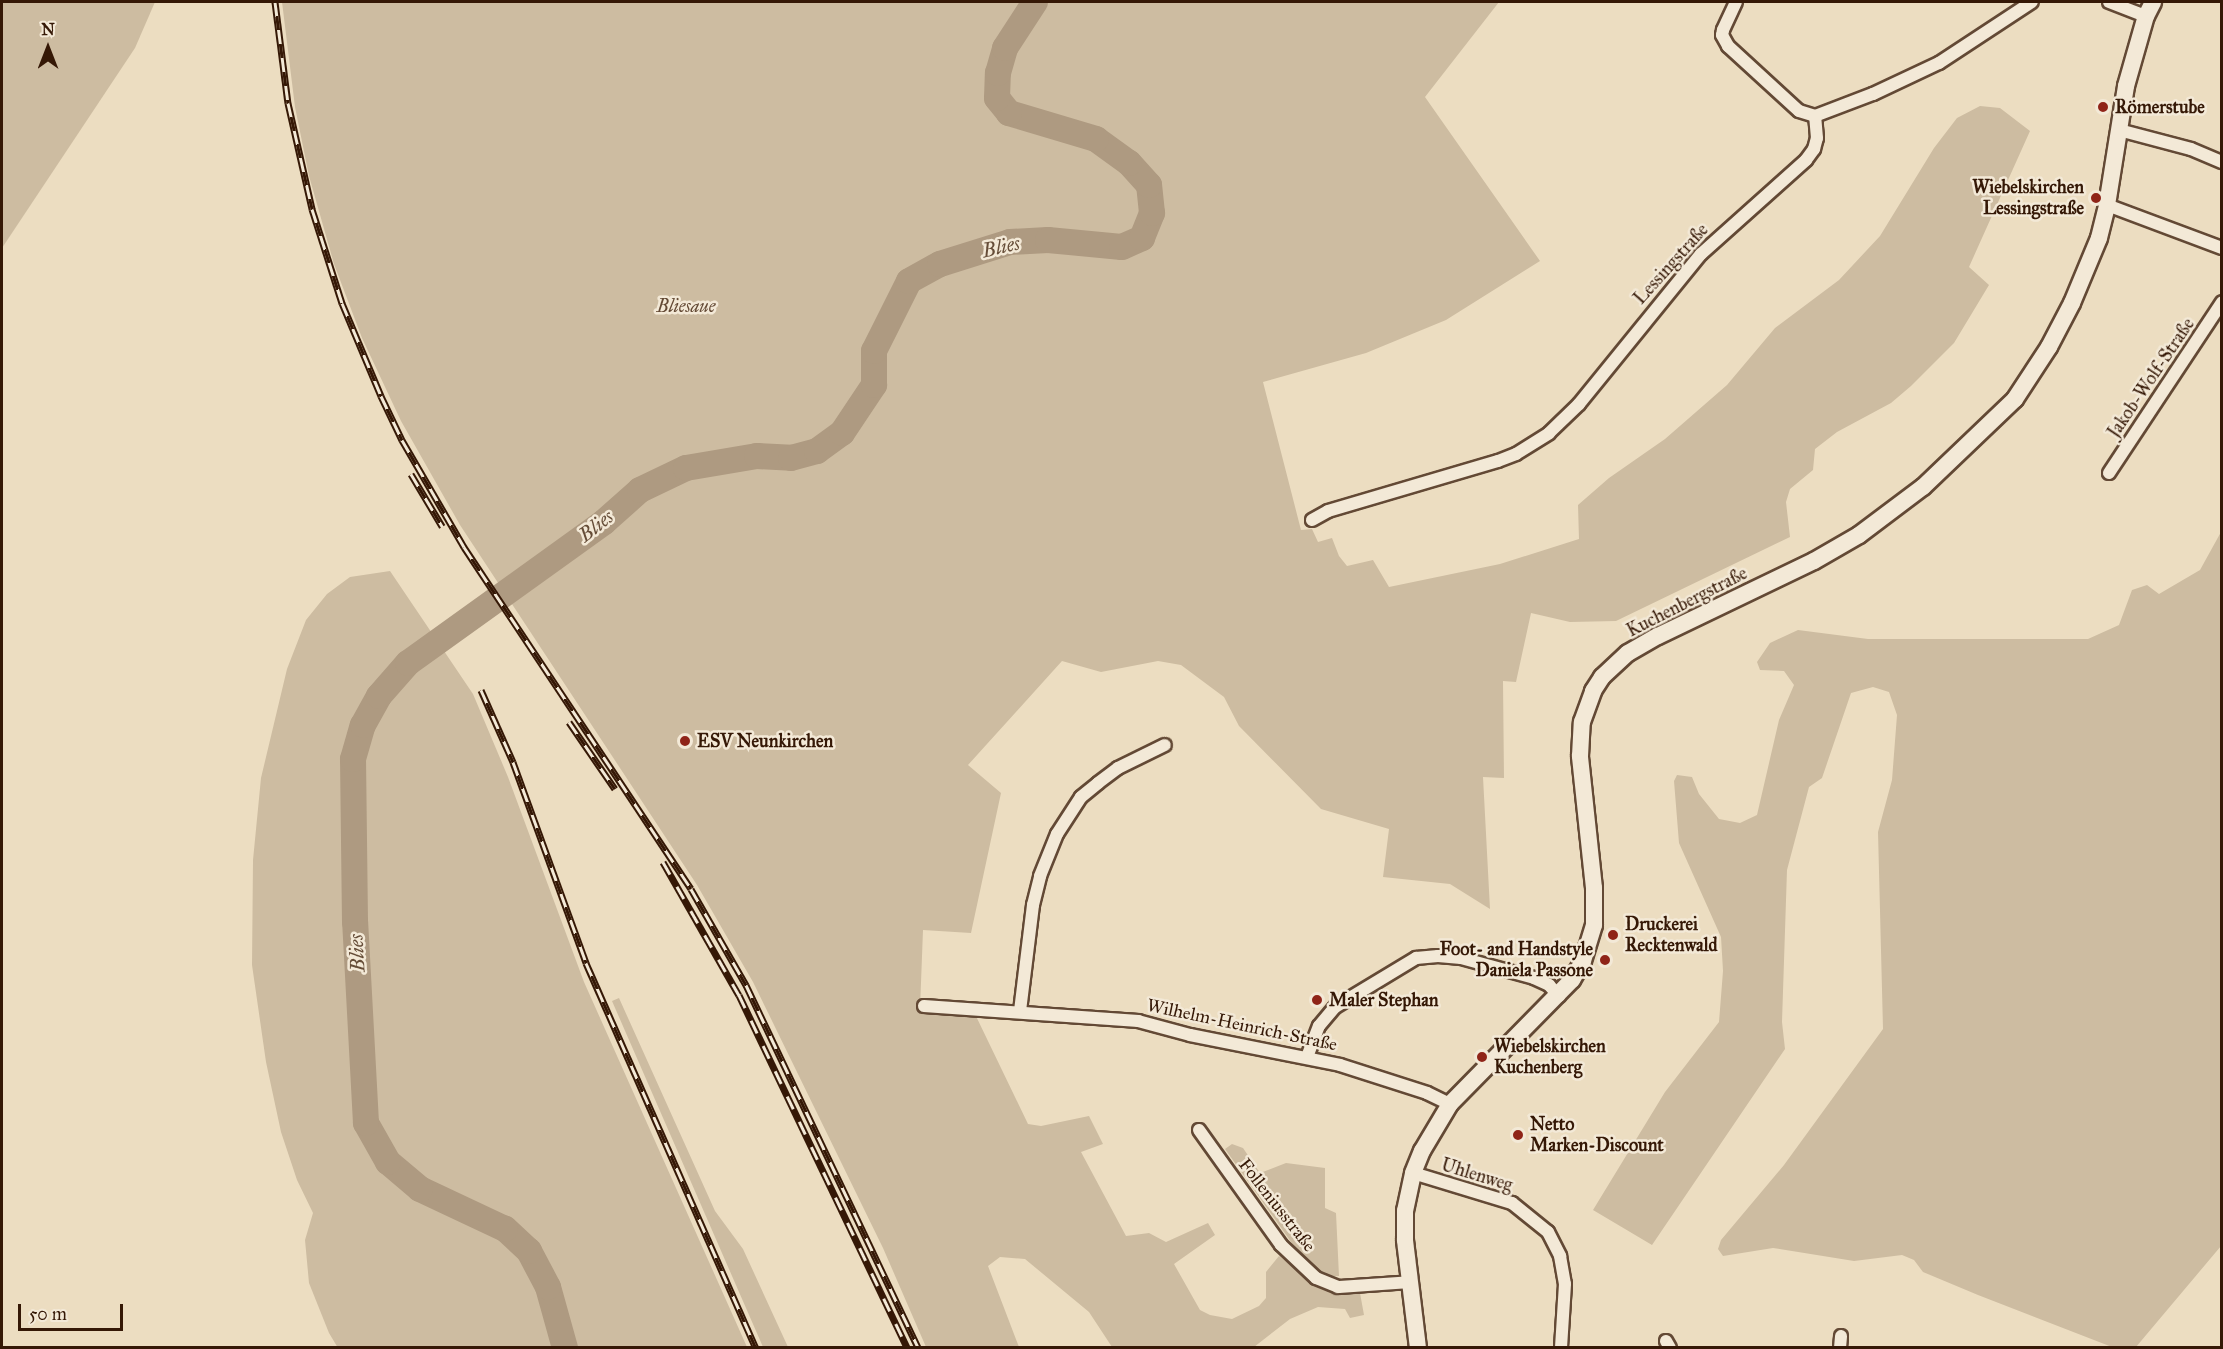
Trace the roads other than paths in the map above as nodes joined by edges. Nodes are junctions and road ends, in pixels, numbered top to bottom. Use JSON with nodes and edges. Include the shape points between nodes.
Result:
{"nodes":[{"id":1,"x":1736,"y":2,"type":"edge"},
{"id":2,"x":2032,"y":2,"type":"edge"},
{"id":3,"x":2109,"y":2,"type":"edge"},
{"id":4,"x":2149,"y":9,"type":"edge"},
{"id":5,"x":1815,"y":116,"type":"junction"},
{"id":6,"x":2119,"y":130,"type":"junction"},
{"id":7,"x":2222,"y":162,"type":"edge"},
{"id":8,"x":2108,"y":205,"type":"junction"},
{"id":9,"x":2222,"y":248,"type":"edge"},
{"id":10,"x":2222,"y":302,"type":"edge"},
{"id":11,"x":2109,"y":473,"type":"dead end"},
{"id":12,"x":1312,"y":520,"type":"dead end"},
{"id":13,"x":1165,"y":745,"type":"dead end"},
{"id":14,"x":1559,"y":996,"type":"junction"},
{"id":15,"x":924,"y":1006,"type":"dead end"},
{"id":16,"x":1020,"y":1011,"type":"junction"},
{"id":17,"x":1307,"y":1057,"type":"junction"},
{"id":18,"x":1450,"y":1104,"type":"junction"},
{"id":19,"x":1199,"y":1130,"type":"dead end"},
{"id":20,"x":1413,"y":1173,"type":"junction"},
{"id":21,"x":1411,"y":1282,"type":"junction"},
{"id":22,"x":1418,"y":1347,"type":"edge"},
{"id":23,"x":1561,"y":1347,"type":"edge"}],
"edges":[{"from":1,"to":5,"type":"street","via":[[1722,35],[1728,46],[1799,111]]},
{"from":2,"to":5,"type":"street","via":[[1939,63]]},
{"from":3,"to":4,"type":"street"},
{"from":4,"to":6,"type":"main road","name":"Kuchenbergstraße","via":[[2132,59]]},
{"from":5,"to":12,"type":"street","name":"Lessingstraße","via":[[1817,138],[1806,160],[1701,254],[1578,404],[1549,433],[1498,461]]},
{"from":6,"to":7,"type":"street","via":[[2191,149]]},
{"from":6,"to":8,"type":"main road","name":"Kuchenbergstraße"},
{"from":8,"to":9,"type":"street"},
{"from":8,"to":14,"type":"main road","name":"Kuchenbergstraße","via":[[2088,269],[2049,347],[2015,399],[1962,452],[1859,535],[1814,561],[1658,636],[1628,653],[1602,677],[1586,705],[1580,738],[1594,925],[1583,961]]},
{"from":10,"to":11,"type":"street","name":"Jakob-Wolf-Straße"},
{"from":13,"to":16,"type":"street","via":[[1118,768],[1081,797],[1057,834],[1033,905]]},
{"from":14,"to":17,"type":"street","via":[[1549,985],[1534,978],[1461,957],[1416,958],[1335,1007],[1318,1026]]},
{"from":14,"to":18,"type":"main road","name":"Kuchenbergstraße"},
{"from":15,"to":16,"type":"street","name":"Wilhelm-Heinrich-Straße"},
{"from":16,"to":17,"type":"street","name":"Wilhelm-Heinrich-Straße","via":[[1138,1021]]},
{"from":17,"to":18,"type":"street","name":"Wilhelm-Heinrich-Straße","via":[[1427,1093]]},
{"from":18,"to":20,"type":"main road","name":"Kuchenbergstraße"},
{"from":19,"to":21,"type":"street","name":"Folleniusstraße","via":[[1281,1245],[1316,1278],[1338,1287]]},
{"from":20,"to":21,"type":"main road","name":"Kuchenbergstraße","via":[[1405,1211]]},
{"from":20,"to":23,"type":"street","name":"Uhlenweg","via":[[1496,1196],[1512,1203],[1548,1232],[1560,1256],[1565,1284]]},
{"from":21,"to":22,"type":"main road","name":"Kuchenbergstraße"}]}
